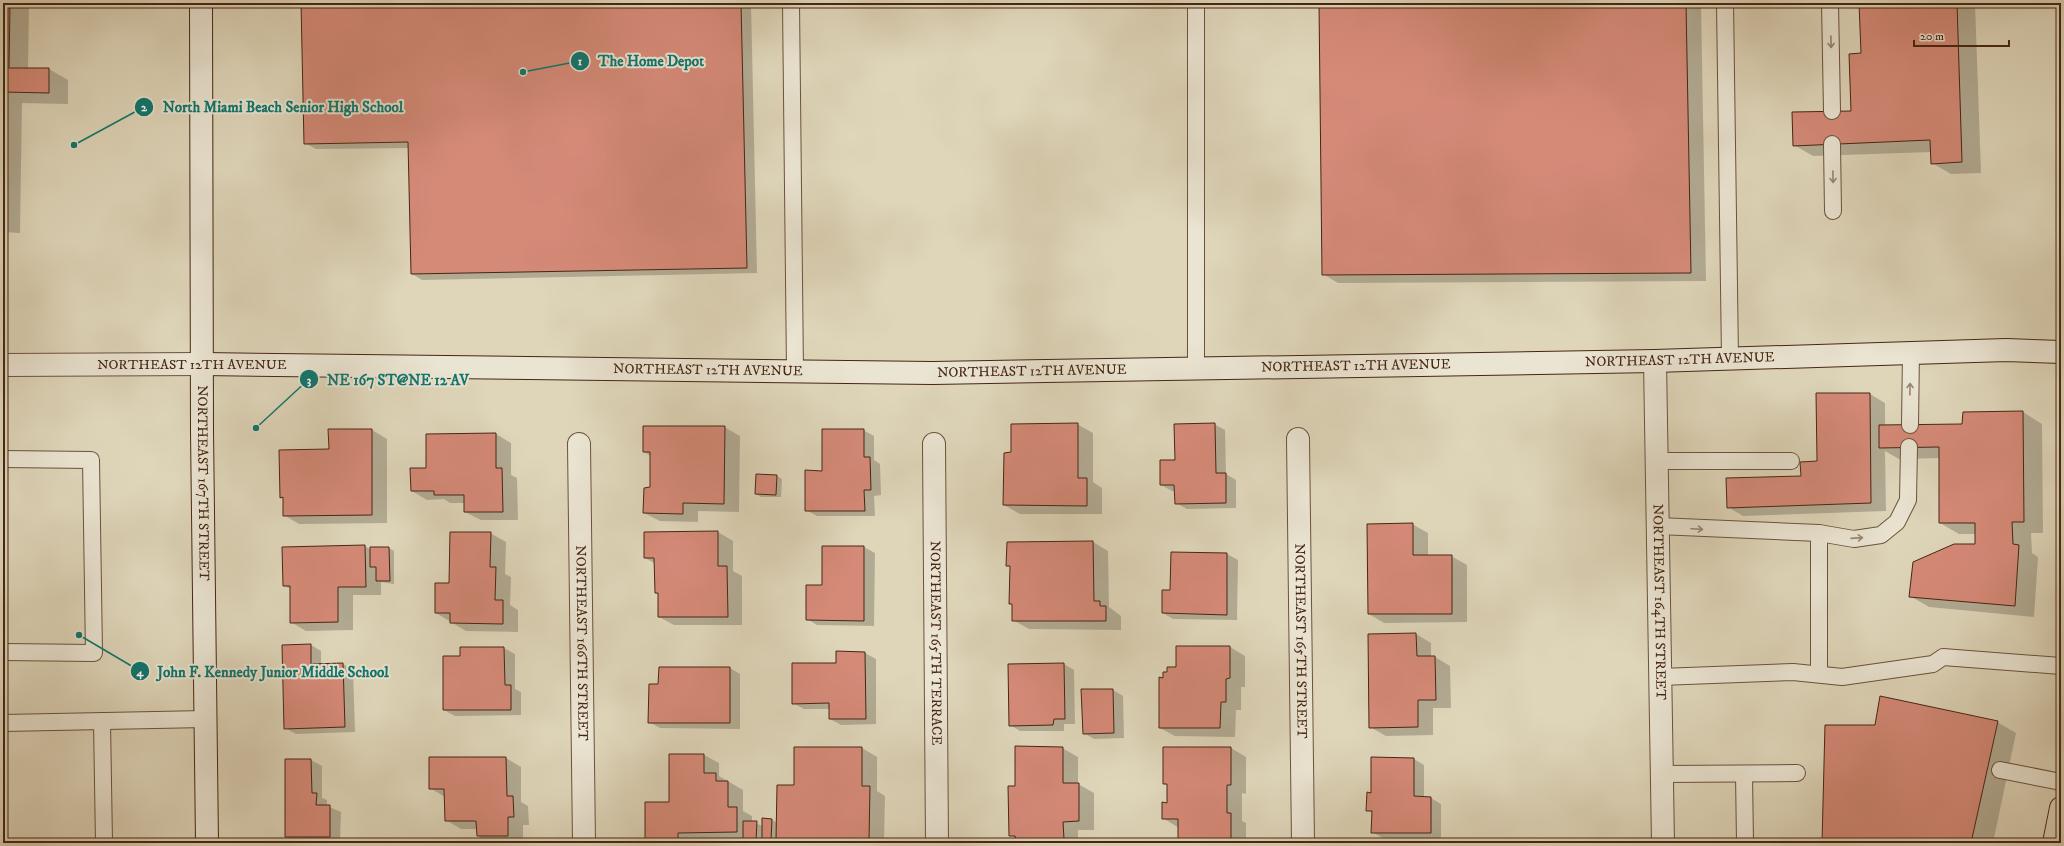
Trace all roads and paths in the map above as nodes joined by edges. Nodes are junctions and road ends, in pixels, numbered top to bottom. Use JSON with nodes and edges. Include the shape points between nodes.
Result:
{"nodes":[{"id":1,"x":201,"y":3,"type":"edge"},
{"id":2,"x":791,"y":3,"type":"edge"},
{"id":3,"x":1196,"y":3,"type":"edge"},
{"id":4,"x":1725,"y":3,"type":"edge"},
{"id":5,"x":1830,"y":3,"type":"edge"},
{"id":6,"x":1832,"y":111,"type":"dead end"},
{"id":7,"x":1832,"y":144,"type":"dead end"},
{"id":8,"x":1833,"y":211,"type":"dead end"},
{"id":9,"x":1911,"y":352,"type":"junction"},
{"id":10,"x":2061,"y":352,"type":"edge"},
{"id":11,"x":1730,"y":358,"type":"junction"},
{"id":12,"x":1655,"y":361,"type":"junction"},
{"id":13,"x":202,"y":364,"type":"junction"},
{"id":14,"x":3,"y":365,"type":"edge"},
{"id":15,"x":1196,"y":369,"type":"junction"},
{"id":16,"x":795,"y":372,"type":"junction"},
{"id":17,"x":1910,"y":425,"type":"dead end"},
{"id":18,"x":1298,"y":439,"type":"dead end"},
{"id":19,"x":579,"y":444,"type":"dead end"},
{"id":20,"x":934,"y":444,"type":"dead end"},
{"id":21,"x":1909,"y":447,"type":"dead end"},
{"id":22,"x":3,"y":459,"type":"edge"},
{"id":23,"x":1657,"y":461,"type":"junction"},
{"id":24,"x":1791,"y":461,"type":"dead end"},
{"id":25,"x":1658,"y":526,"type":"junction"},
{"id":26,"x":1819,"y":533,"type":"junction"},
{"id":27,"x":3,"y":652,"type":"edge"},
{"id":28,"x":2061,"y":666,"type":"edge"},
{"id":29,"x":1819,"y":674,"type":"junction"},
{"id":30,"x":1660,"y":677,"type":"junction"},
{"id":31,"x":206,"y":719,"type":"junction"},
{"id":32,"x":102,"y":721,"type":"junction"},
{"id":33,"x":3,"y":722,"type":"edge"},
{"id":34,"x":2000,"y":770,"type":"dead end"},
{"id":35,"x":1797,"y":773,"type":"dead end"},
{"id":36,"x":1662,"y":774,"type":"junction"},
{"id":37,"x":1744,"y":774,"type":"junction"},
{"id":38,"x":2061,"y":782,"type":"edge"},
{"id":39,"x":2061,"y":808,"type":"edge"},
{"id":40,"x":104,"y":843,"type":"edge"},
{"id":41,"x":207,"y":843,"type":"edge"},
{"id":42,"x":584,"y":843,"type":"edge"},
{"id":43,"x":937,"y":843,"type":"edge"},
{"id":44,"x":1303,"y":843,"type":"edge"},
{"id":45,"x":1663,"y":843,"type":"edge"},
{"id":46,"x":1744,"y":843,"type":"edge"},
{"id":47,"x":2054,"y":843,"type":"edge"}],
"edges":[{"from":1,"to":13,"type":"street","name":"NORTHEAST 167TH STREET"},
{"from":2,"to":16,"type":"lane"},
{"from":3,"to":15,"type":"lane"},
{"from":4,"to":11,"type":"lane"},
{"from":5,"to":6,"type":"lane","one_way":true},
{"from":7,"to":8,"type":"lane","one_way":true},
{"from":9,"to":10,"type":"street","name":"NORTHEAST 12TH AVENUE"},
{"from":9,"to":11,"type":"street","name":"NORTHEAST 12TH AVENUE"},
{"from":17,"to":9,"type":"lane","one_way":true},
{"from":11,"to":12,"type":"street","name":"NORTHEAST 12TH AVENUE"},
{"from":12,"to":15,"type":"street","name":"NORTHEAST 12TH AVENUE"},
{"from":12,"to":23,"type":"street","name":"NORTHEAST 164TH STREET"},
{"from":13,"to":14,"type":"street","name":"NORTHEAST 12TH AVENUE"},
{"from":13,"to":16,"type":"street","name":"NORTHEAST 12TH AVENUE"},
{"from":13,"to":31,"type":"street","name":"NORTHEAST 167TH STREET"},
{"from":15,"to":16,"type":"street","name":"NORTHEAST 12TH AVENUE","via":[[933,373]]},
{"from":18,"to":44,"type":"street","name":"NORTHEAST 165TH STREET"},
{"from":19,"to":42,"type":"street","name":"NORTHEAST 166TH STREET"},
{"from":20,"to":43,"type":"street","name":"NORTHEAST 165TH TERRACE"},
{"from":26,"to":21,"type":"lane","one_way":true,"via":[[1854,539],[1881,535],[1897,522],[1908,500]]},
{"from":22,"to":27,"type":"lane","via":[[91,460],[94,653]]},
{"from":23,"to":24,"type":"lane"},
{"from":23,"to":25,"type":"street","name":"NORTHEAST 164TH STREET"},
{"from":25,"to":26,"type":"lane","one_way":true},
{"from":25,"to":30,"type":"street","name":"NORTHEAST 164TH STREET"},
{"from":26,"to":29,"type":"lane"},
{"from":28,"to":29,"type":"lane","via":[[1942,657],[1933,664],[1842,677]]},
{"from":29,"to":30,"type":"lane","via":[[1793,672]]},
{"from":30,"to":36,"type":"street","name":"NORTHEAST 164TH STREET"},
{"from":31,"to":32,"type":"lane"},
{"from":31,"to":41,"type":"street","name":"NORTHEAST 167TH STREET"},
{"from":32,"to":33,"type":"lane"},
{"from":32,"to":40,"type":"lane"},
{"from":34,"to":38,"type":"lane"},
{"from":35,"to":37,"type":"lane"},
{"from":36,"to":37,"type":"lane"},
{"from":36,"to":45,"type":"street","name":"NORTHEAST 164TH STREET"},
{"from":37,"to":46,"type":"lane"},
{"from":39,"to":47,"type":"main road"}]}
